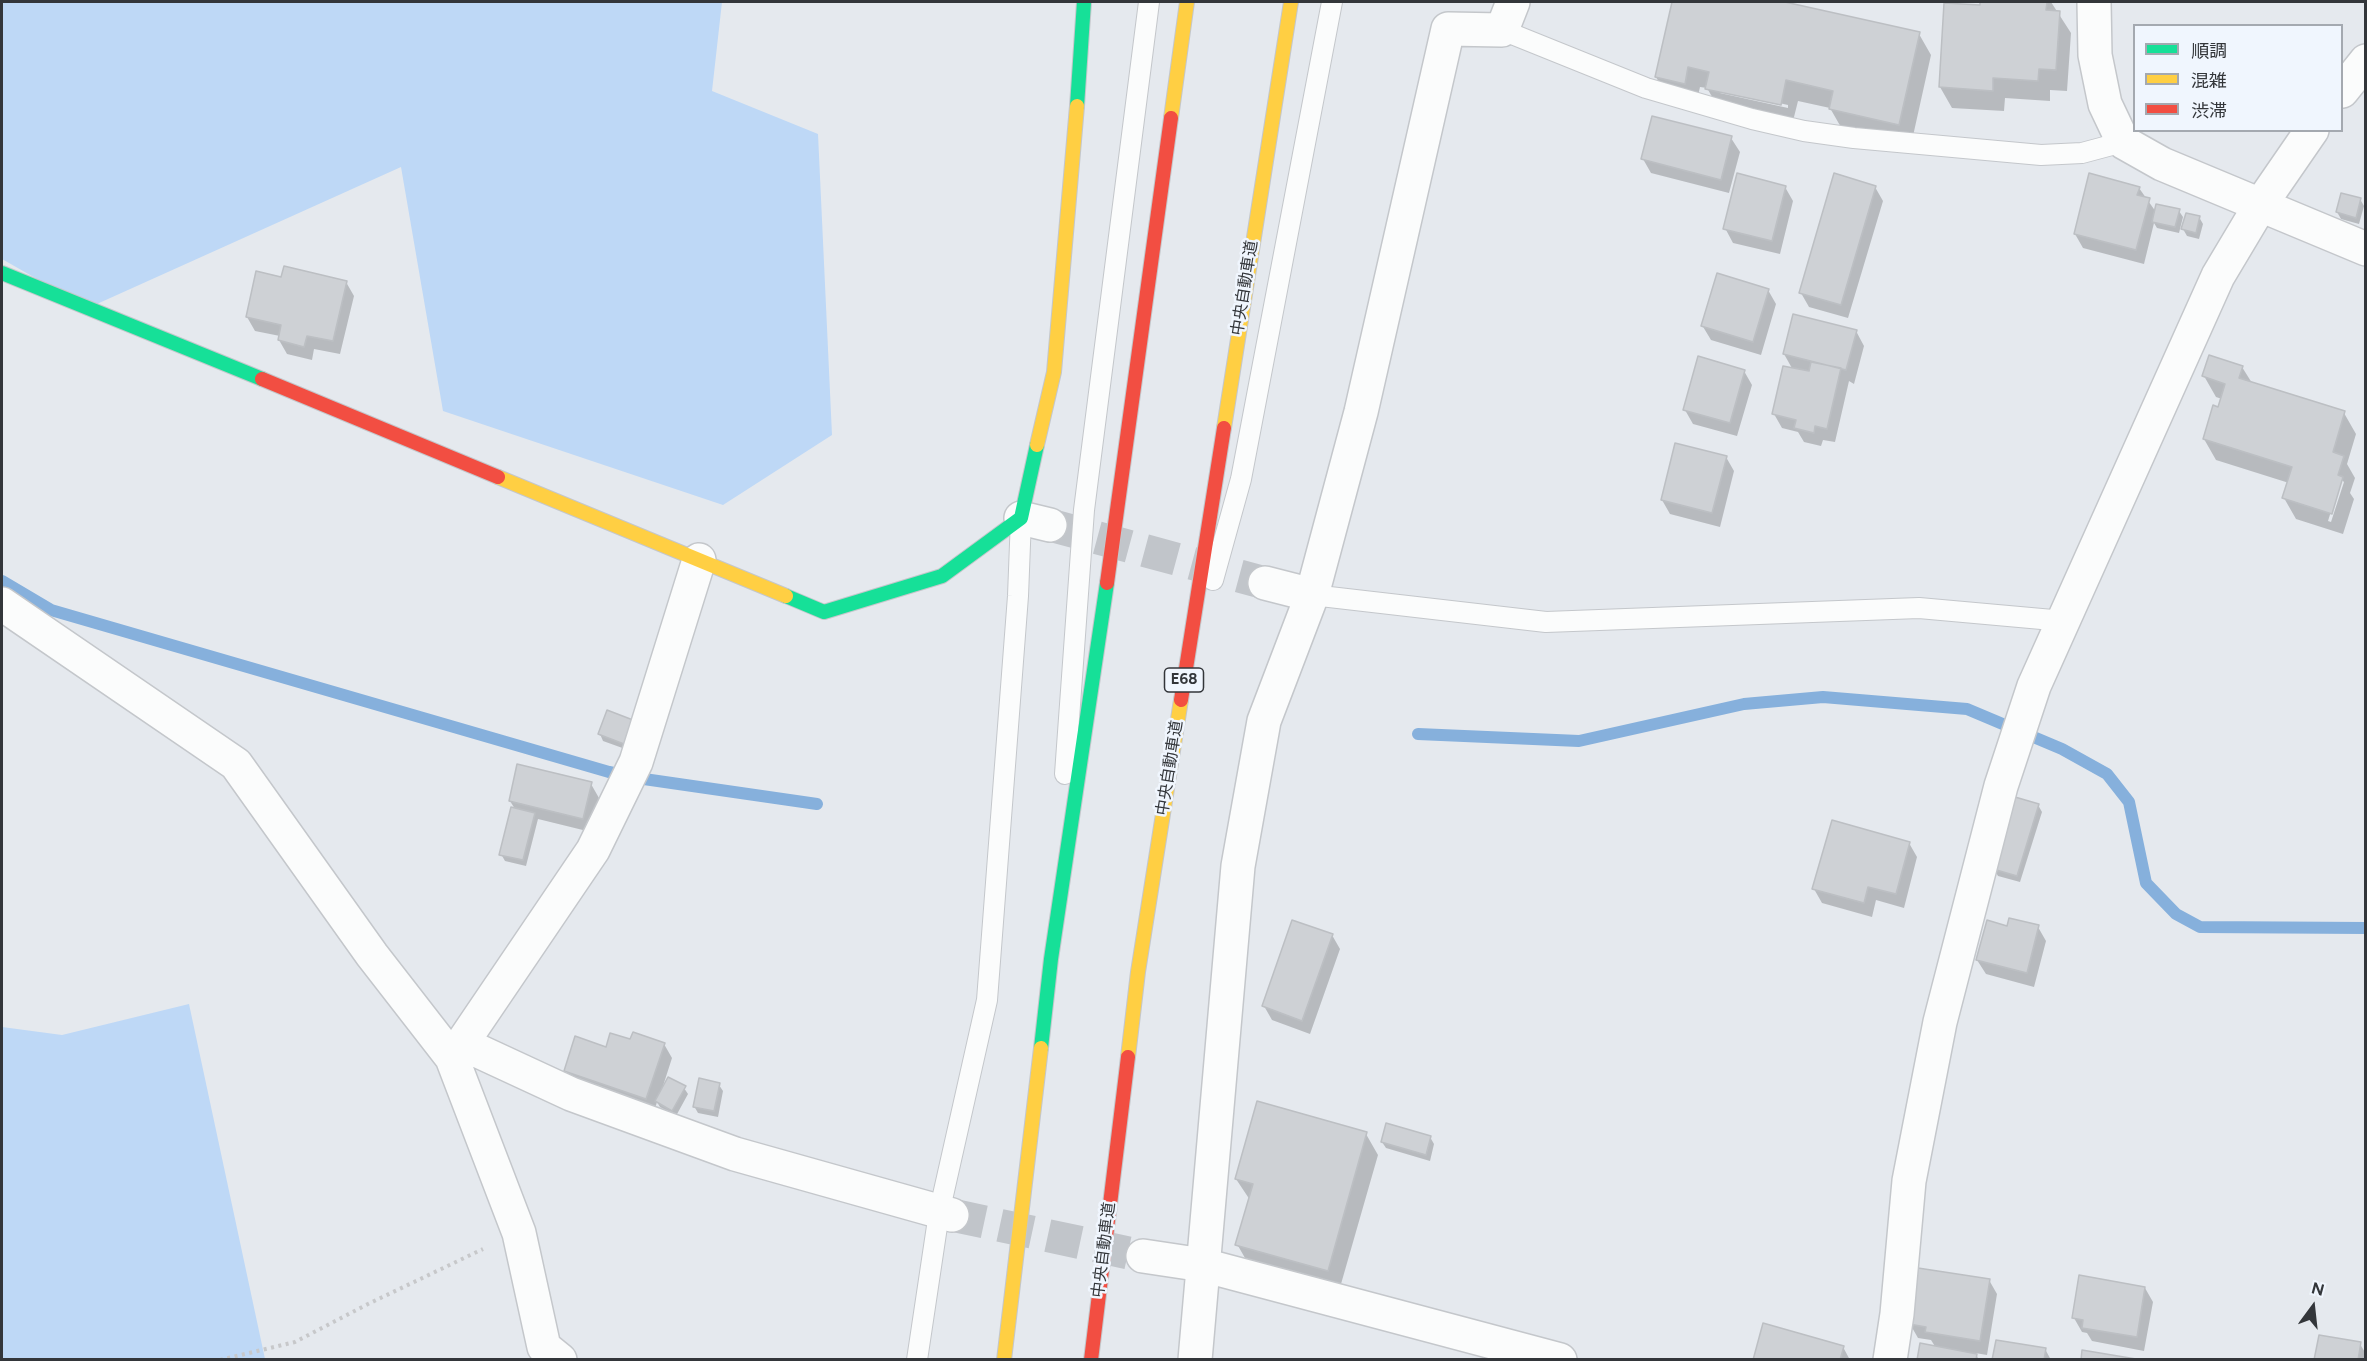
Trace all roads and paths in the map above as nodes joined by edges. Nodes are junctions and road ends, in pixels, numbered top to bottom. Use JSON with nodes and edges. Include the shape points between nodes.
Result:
{"nodes":[{"id":1,"x":1084,"y":2,"type":"edge"},
{"id":2,"x":1149,"y":2,"type":"edge"},
{"id":3,"x":1187,"y":2,"type":"edge"},
{"id":4,"x":1291,"y":2,"type":"edge"},
{"id":5,"x":1332,"y":2,"type":"edge"},
{"id":6,"x":2094,"y":2,"type":"edge"},
{"id":7,"x":1508,"y":16,"type":"edge"},
{"id":8,"x":2366,"y":61,"type":"edge"},
{"id":9,"x":2343,"y":90,"type":"edge"},
{"id":10,"x":2311,"y":132,"type":"edge"},
{"id":11,"x":2123,"y":142,"type":"junction"},
{"id":12,"x":2261,"y":204,"type":"junction"},
{"id":13,"x":2366,"y":249,"type":"edge"},
{"id":14,"x":2,"y":273,"type":"edge"},
{"id":15,"x":1036,"y":522,"type":"junction"},
{"id":16,"x":699,"y":560,"type":"junction"},
{"id":17,"x":1265,"y":583,"type":"tunnel mouth"},
{"id":18,"x":1312,"y":595,"type":"junction"},
{"id":19,"x":2,"y":604,"type":"edge"},
{"id":20,"x":2064,"y":621,"type":"junction"},
{"id":21,"x":1180,"y":701,"type":"junction"},
{"id":22,"x":1052,"y":959,"type":"junction"},
{"id":23,"x":457,"y":1051,"type":"junction"},
{"id":24,"x":945,"y":1214,"type":"junction"},
{"id":25,"x":519,"y":1233,"type":"junction"},
{"id":26,"x":1143,"y":1256,"type":"tunnel mouth"},
{"id":27,"x":1203,"y":1265,"type":"junction"},
{"id":28,"x":220,"y":1359,"type":"edge"},
{"id":29,"x":560,"y":1359,"type":"edge"},
{"id":30,"x":917,"y":1359,"type":"edge"},
{"id":31,"x":1004,"y":1359,"type":"edge"},
{"id":32,"x":1091,"y":1359,"type":"edge"},
{"id":33,"x":1195,"y":1359,"type":"edge"},
{"id":34,"x":1560,"y":1359,"type":"edge"},
{"id":35,"x":1890,"y":1359,"type":"edge"}],
"edges":[{"from":1,"to":15,"type":"main road","via":[[1054,372]]},
{"from":2,"to":22,"type":"lane","via":[[1084,510]]},
{"from":3,"to":22,"type":"main road"},
{"from":4,"to":21,"type":"main road","name":"中央自動車道","number":"E68"},
{"from":5,"to":21,"type":"lane","via":[[1241,479]]},
{"from":6,"to":11,"type":"street","via":[[2095,55],[2104,104]]},
{"from":7,"to":11,"type":"lane","via":[[1646,88],[1804,131],[2041,154],[2082,153]]},
{"from":7,"to":18,"type":"street","via":[[1448,29],[1361,412]]},
{"from":8,"to":9,"type":"street"},
{"from":10,"to":12,"type":"street"},
{"from":11,"to":12,"type":"street","via":[[2162,164]]},
{"from":12,"to":13,"type":"street"},
{"from":12,"to":20,"type":"street","via":[[2218,276]]},
{"from":14,"to":16,"type":"main road"},
{"from":15,"to":16,"type":"main road","via":[[942,576],[824,612]]},
{"from":15,"to":24,"type":"lane","via":[[1018,596],[987,1000]]},
{"from":16,"to":23,"type":"street","via":[[636,762],[593,850]]},
{"from":17,"to":18,"type":"street"},
{"from":18,"to":20,"type":"lane","via":[[1546,622],[1919,608]]},
{"from":18,"to":27,"type":"street","via":[[1264,722],[1239,866]]},
{"from":19,"to":23,"type":"street","via":[[236,764],[372,955]]},
{"from":20,"to":35,"type":"street","via":[[2034,686],[2001,786],[1940,1022],[1909,1180]]},
{"from":21,"to":32,"type":"main road","name":"中央自動車道","number":"E68","via":[[1138,972]]},
{"from":22,"to":31,"type":"main road"},
{"from":23,"to":24,"type":"street","via":[[735,1154]]},
{"from":23,"to":25,"type":"street"},
{"from":24,"to":30,"type":"lane"},
{"from":25,"to":28,"type":"path","via":[[296,1342]]},
{"from":25,"to":29,"type":"street","via":[[543,1347]]},
{"from":26,"to":27,"type":"street"},
{"from":27,"to":33,"type":"street"},
{"from":27,"to":34,"type":"street"}]}
